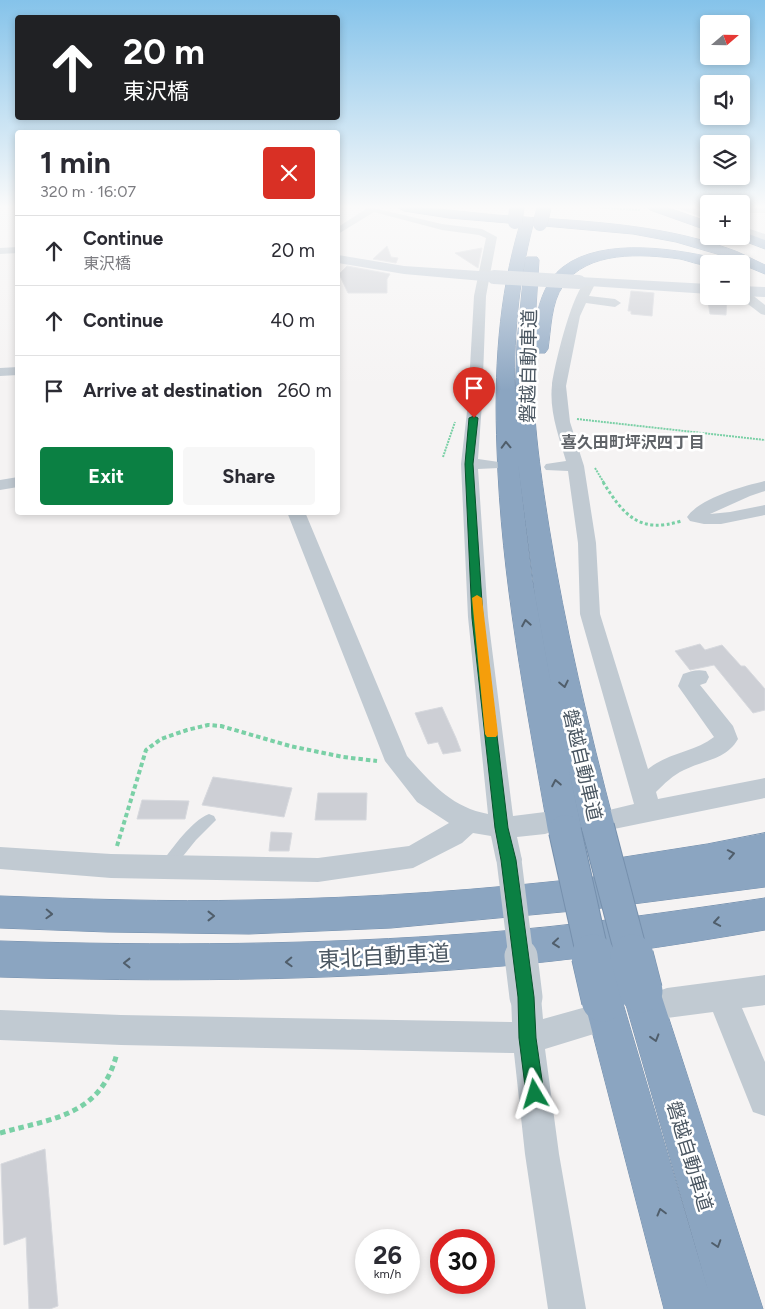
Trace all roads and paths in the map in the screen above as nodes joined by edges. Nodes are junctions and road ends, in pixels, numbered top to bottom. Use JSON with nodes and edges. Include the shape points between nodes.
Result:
{"nodes":[{"id":1,"x":393,"y":268,"type":"edge"},
{"id":2,"x":490,"y":268,"type":"edge"},
{"id":3,"x":516,"y":268,"type":"edge"},
{"id":4,"x":531,"y":268,"type":"edge"},
{"id":5,"x":572,"y":268,"type":"edge"},
{"id":6,"x":750,"y":268,"type":"edge"},
{"id":7,"x":750,"y":274,"type":"edge"},
{"id":8,"x":489,"y":276,"type":"junction"},
{"id":9,"x":765,"y":276,"type":"edge"},
{"id":10,"x":765,"y":282,"type":"edge"},
{"id":11,"x":583,"y":288,"type":"junction"},
{"id":12,"x":700,"y":289,"type":"edge"},
{"id":13,"x":750,"y":291,"type":"edge"},
{"id":14,"x":765,"y":292,"type":"edge"},
{"id":15,"x":750,"y":300,"type":"edge"},
{"id":16,"x":615,"y":302,"type":"dead end"},
{"id":17,"x":765,"y":311,"type":"edge"},
{"id":18,"x":15,"y":371,"type":"edge"},
{"id":19,"x":0,"y":372,"type":"edge"},
{"id":20,"x":562,"y":418,"type":"junction"},
{"id":21,"x":765,"y":440,"type":"edge"},
{"id":22,"x":469,"y":464,"type":"junction"},
{"id":23,"x":493,"y":465,"type":"dead end"},
{"id":24,"x":552,"y":467,"type":"dead end"},
{"id":25,"x":585,"y":467,"type":"junction"},
{"id":26,"x":15,"y":482,"type":"edge"},
{"id":27,"x":0,"y":485,"type":"edge"},
{"id":28,"x":765,"y":486,"type":"edge"},
{"id":29,"x":765,"y":510,"type":"edge"},
{"id":30,"x":297,"y":515,"type":"edge"},
{"id":31,"x":696,"y":517,"type":"junction"},
{"id":32,"x":538,"y":532,"type":"junction"},
{"id":33,"x":698,"y":677,"type":"dead end"},
{"id":34,"x":400,"y":764,"type":"junction"},
{"id":35,"x":765,"y":788,"type":"edge"},
{"id":36,"x":646,"y":801,"type":"junction"},
{"id":37,"x":209,"y":820,"type":"dead end"},
{"id":38,"x":469,"y":821,"type":"junction"},
{"id":39,"x":580,"y":825,"type":"junction"},
{"id":40,"x":502,"y":828,"type":"junction"},
{"id":41,"x":765,"y":848,"type":"edge"},
{"id":42,"x":0,"y":858,"type":"edge"},
{"id":43,"x":111,"y":866,"type":"junction"},
{"id":44,"x":166,"y":867,"type":"junction"},
{"id":45,"x":765,"y":872,"type":"edge"},
{"id":46,"x":0,"y":912,"type":"edge"},
{"id":47,"x":765,"y":914,"type":"edge"},
{"id":48,"x":249,"y":916,"type":"junction"},
{"id":49,"x":0,"y":959,"type":"edge"},
{"id":50,"x":765,"y":990,"type":"edge"},
{"id":51,"x":722,"y":996,"type":"junction"},
{"id":52,"x":624,"y":1004,"type":"junction"},
{"id":53,"x":0,"y":1025,"type":"edge"},
{"id":54,"x":121,"y":1030,"type":"junction"},
{"id":55,"x":528,"y":1038,"type":"junction"},
{"id":56,"x":765,"y":1100,"type":"edge"},
{"id":57,"x":0,"y":1133,"type":"edge"},
{"id":58,"x":567,"y":1309,"type":"edge"},
{"id":59,"x":689,"y":1309,"type":"edge"},
{"id":60,"x":738,"y":1309,"type":"edge"}],
"edges":[{"from":1,"to":8,"type":"main road"},
{"from":2,"to":8,"type":"street"},
{"from":39,"to":3,"type":"highway","name":"磐越自動車道","one_way":true,"via":[[537,685],[513,532],[504,391],[509,296]]},
{"from":4,"to":32,"type":"highway","name":"磐越自動車道","via":[[524,392]]},
{"from":5,"to":32,"type":"highway","via":[[554,286],[537,363],[535,457]]},
{"from":6,"to":9,"type":"highway"},
{"from":7,"to":10,"type":"highway"},
{"from":8,"to":11,"type":"main road","bridge":true},
{"from":8,"to":22,"type":"street","via":[[480,296]]},
{"from":11,"to":12,"type":"main road"},
{"from":11,"to":16,"type":"street"},
{"from":11,"to":20,"type":"street","via":[[559,386]]},
{"from":13,"to":14,"type":"main road"},
{"from":15,"to":17,"type":"street"},
{"from":18,"to":19,"type":"street"},
{"from":20,"to":21,"type":"path"},
{"from":20,"to":25,"type":"street"},
{"from":22,"to":23,"type":"street"},
{"from":22,"to":40,"type":"street","via":[[478,618]]},
{"from":24,"to":25,"type":"street"},
{"from":25,"to":31,"type":"path","via":[[637,522],[664,526]]},
{"from":25,"to":36,"type":"street","via":[[590,614]]},
{"from":26,"to":27,"type":"street"},
{"from":28,"to":31,"type":"street","via":[[744,492],[700,512]]},
{"from":29,"to":31,"type":"street","via":[[731,518]]},
{"from":30,"to":34,"type":"street"},
{"from":32,"to":39,"type":"highway","name":"磐越自動車道","one_way":true,"via":[[547,600],[564,684]]},
{"from":33,"to":36,"type":"street","via":[[691,680],[689,686],[725,732],[726,740],[712,751],[667,767]]},
{"from":34,"to":38,"type":"street","via":[[426,794]]},
{"from":34,"to":43,"type":"path","via":[[298,748],[221,726],[208,725],[161,739],[146,750]]},
{"from":35,"to":36,"type":"street"},
{"from":36,"to":39,"type":"street"},
{"from":37,"to":44,"type":"lane"},
{"from":38,"to":40,"type":"street"},
{"from":38,"to":44,"type":"street","via":[[446,840],[412,857],[370,864],[318,870]]},
{"from":39,"to":40,"type":"street"},
{"from":39,"to":52,"type":"highway","name":"磐越自動車道","bridge":true},
{"from":40,"to":55,"type":"street","bridge":true,"via":[[526,997]]},
{"from":48,"to":41,"type":"highway","one_way":true,"via":[[529,885]]},
{"from":42,"to":43,"type":"street"},
{"from":43,"to":44,"type":"street"},
{"from":45,"to":48,"type":"highway","via":[[662,886],[391,912]]},
{"from":46,"to":48,"type":"highway","one_way":true},
{"from":47,"to":49,"type":"highway","name":"東北自動車道","one_way":true,"via":[[607,937],[397,957],[243,964]]},
{"from":50,"to":51,"type":"street"},
{"from":51,"to":52,"type":"street"},
{"from":51,"to":56,"type":"street"},
{"from":52,"to":55,"type":"street"},
{"from":59,"to":52,"type":"highway","name":"磐越自動車道","one_way":true},
{"from":52,"to":60,"type":"highway","name":"磐越自動車道","one_way":true},
{"from":53,"to":54,"type":"street"},
{"from":54,"to":55,"type":"street"},
{"from":54,"to":57,"type":"path","via":[[110,1075],[88,1103]]},
{"from":55,"to":58,"type":"street"}]}
